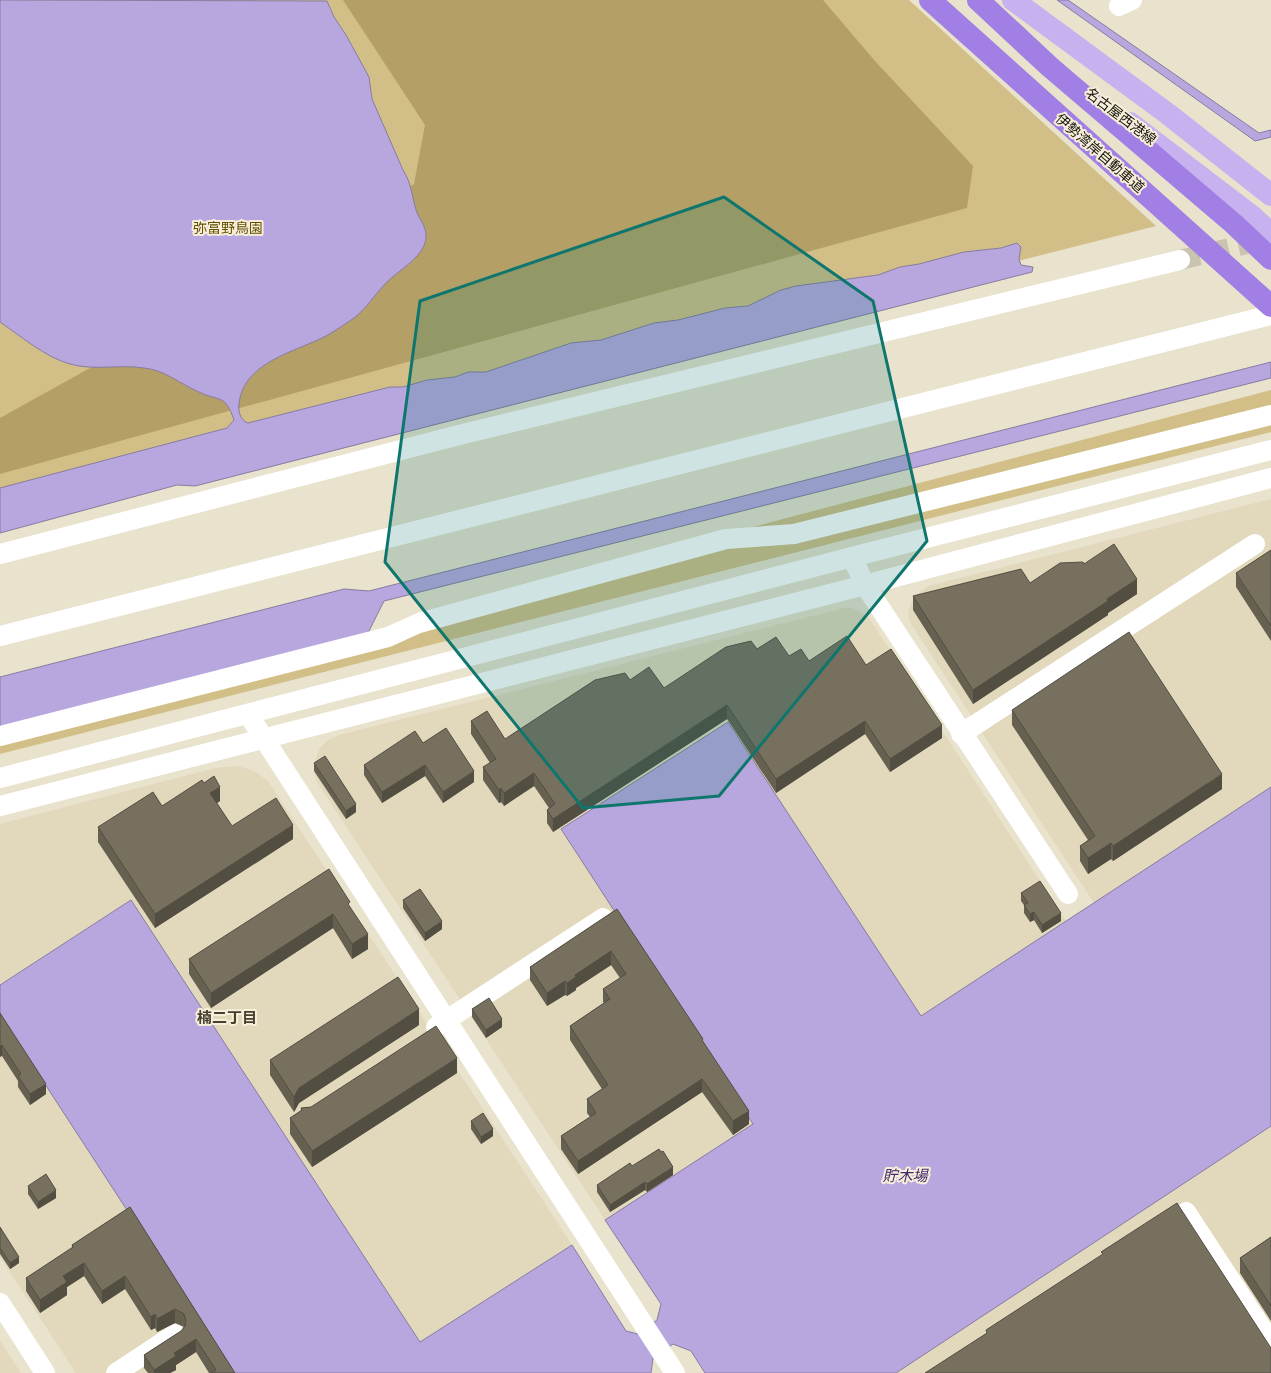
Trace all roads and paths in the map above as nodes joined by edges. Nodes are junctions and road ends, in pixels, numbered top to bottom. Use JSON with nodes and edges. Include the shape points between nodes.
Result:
{"nodes":[{"id":1,"x":930,"y":0,"type":"edge"},
{"id":2,"x":969,"y":0,"type":"edge"},
{"id":3,"x":978,"y":0,"type":"edge"},
{"id":4,"x":1013,"y":0,"type":"edge"},
{"id":5,"x":1271,"y":194,"type":"edge"},
{"id":6,"x":1271,"y":234,"type":"edge"},
{"id":7,"x":1271,"y":259,"type":"edge"},
{"id":8,"x":1180,"y":260,"type":"tunnel mouth"},
{"id":9,"x":1271,"y":306,"type":"edge"},
{"id":10,"x":1271,"y":314,"type":"edge"},
{"id":11,"x":1271,"y":415,"type":"edge"},
{"id":12,"x":1271,"y":450,"type":"edge"},
{"id":13,"x":1271,"y":478,"type":"edge"},
{"id":14,"x":1255,"y":544,"type":"dead end"},
{"id":15,"x":0,"y":554,"type":"edge"},
{"id":16,"x":852,"y":557,"type":"junction"},
{"id":17,"x":865,"y":585,"type":"junction"},
{"id":18,"x":0,"y":636,"type":"edge"},
{"id":19,"x":248,"y":714,"type":"junction"},
{"id":20,"x":961,"y":734,"type":"junction"},
{"id":21,"x":0,"y":736,"type":"edge"},
{"id":22,"x":265,"y":739,"type":"junction"},
{"id":23,"x":0,"y":778,"type":"edge"},
{"id":24,"x":0,"y":806,"type":"edge"},
{"id":25,"x":1068,"y":894,"type":"dead end"},
{"id":26,"x":603,"y":918,"type":"edge"},
{"id":27,"x":446,"y":1020,"type":"junction"},
{"id":28,"x":421,"y":1037,"type":"edge"},
{"id":29,"x":1186,"y":1212,"type":"dead end"},
{"id":30,"x":0,"y":1303,"type":"edge"},
{"id":31,"x":175,"y":1334,"type":"edge"},
{"id":32,"x":1271,"y":1342,"type":"edge"},
{"id":33,"x":45,"y":1373,"type":"edge"},
{"id":34,"x":116,"y":1373,"type":"edge"},
{"id":35,"x":675,"y":1373,"type":"edge"}],
"edges":[{"from":1,"to":9,"type":"highway","name":"伊勢湾岸自動車道"},
{"from":2,"to":6,"type":"main road","name":"名古屋西港線","via":[[1247,212]]},
{"from":3,"to":7,"type":"highway","via":[[1050,67],[1234,224]]},
{"from":4,"to":5,"type":"main road","name":"名古屋西港線","via":[[1168,114]]},
{"from":8,"to":15,"type":"street","via":[[459,435]]},
{"from":10,"to":18,"type":"street"},
{"from":11,"to":21,"type":"street","via":[[794,534],[726,539],[419,624],[388,637]]},
{"from":12,"to":16,"type":"street"},
{"from":13,"to":17,"type":"street"},
{"from":14,"to":20,"type":"street"},
{"from":16,"to":17,"type":"street"},
{"from":16,"to":19,"type":"street"},
{"from":17,"to":20,"type":"street"},
{"from":17,"to":22,"type":"street"},
{"from":19,"to":22,"type":"street"},
{"from":19,"to":23,"type":"street"},
{"from":20,"to":25,"type":"street"},
{"from":22,"to":24,"type":"street"},
{"from":22,"to":27,"type":"street"},
{"from":26,"to":27,"type":"street"},
{"from":27,"to":28,"type":"street"},
{"from":27,"to":35,"type":"street"},
{"from":29,"to":32,"type":"street"},
{"from":30,"to":33,"type":"street"},
{"from":31,"to":34,"type":"street"}]}
